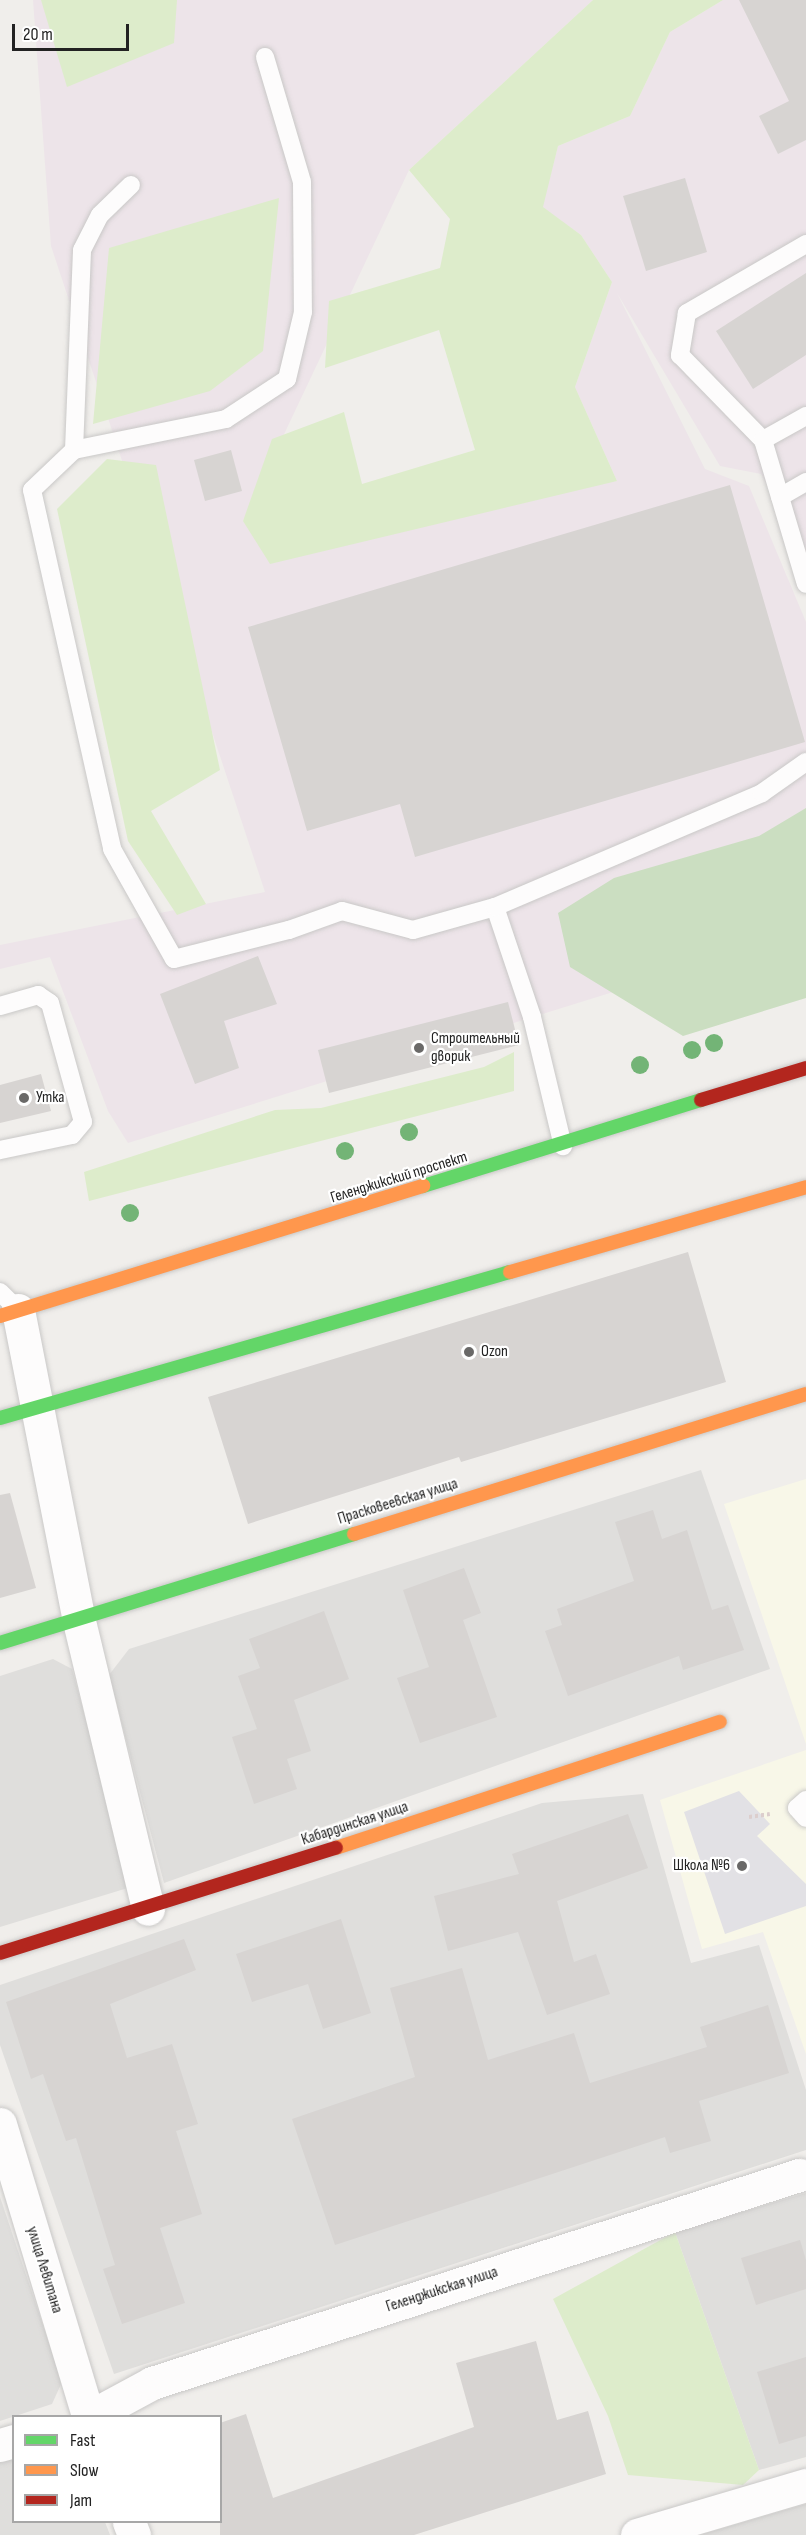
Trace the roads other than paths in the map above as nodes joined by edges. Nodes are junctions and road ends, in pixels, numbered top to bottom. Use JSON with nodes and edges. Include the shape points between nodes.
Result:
{"nodes":[{"id":1,"x":265,"y":57,"type":"dead end"},
{"id":2,"x":131,"y":185,"type":"dead end"},
{"id":3,"x":806,"y":244,"type":"edge"},
{"id":4,"x":806,"y":416,"type":"edge"},
{"id":5,"x":763,"y":440,"type":"junction"},
{"id":6,"x":74,"y":450,"type":"junction"},
{"id":7,"x":806,"y":482,"type":"edge"},
{"id":8,"x":780,"y":497,"type":"junction"},
{"id":9,"x":806,"y":584,"type":"edge"},
{"id":10,"x":806,"y":762,"type":"edge"},
{"id":11,"x":495,"y":907,"type":"junction"},
{"id":12,"x":0,"y":1006,"type":"edge"},
{"id":13,"x":806,"y":1068,"type":"edge"},
{"id":14,"x":562,"y":1146,"type":"junction"},
{"id":15,"x":0,"y":1149,"type":"edge"},
{"id":16,"x":806,"y":1187,"type":"edge"},
{"id":17,"x":6,"y":1306,"type":"edge"},
{"id":18,"x":806,"y":1394,"type":"edge"},
{"id":19,"x":36,"y":1407,"type":"junction"},
{"id":20,"x":0,"y":1418,"type":"edge"},
{"id":21,"x":78,"y":1617,"type":"junction"},
{"id":22,"x":0,"y":1643,"type":"edge"},
{"id":23,"x":720,"y":1722,"type":"dead end"},
{"id":24,"x":806,"y":1800,"type":"edge"},
{"id":25,"x":806,"y":1818,"type":"edge"},
{"id":26,"x":148,"y":1909,"type":"junction"},
{"id":27,"x":0,"y":1953,"type":"edge"},
{"id":28,"x":0,"y":2124,"type":"edge"},
{"id":29,"x":799,"y":2175,"type":"dead end"},
{"id":30,"x":90,"y":2415,"type":"edge"},
{"id":31,"x":92,"y":2415,"type":"edge"},
{"id":32,"x":806,"y":2485,"type":"edge"},
{"id":33,"x":637,"y":2535,"type":"edge"}],
"edges":[{"from":1,"to":6,"type":"lane","via":[[302,182],[303,312],[287,379],[226,420]]},
{"from":2,"to":6,"type":"lane","via":[[100,214],[82,250]]},
{"from":3,"to":5,"type":"lane","via":[[687,313],[681,355]]},
{"from":4,"to":5,"type":"lane"},
{"from":5,"to":8,"type":"lane"},
{"from":6,"to":11,"type":"lane","via":[[32,490],[112,849],[174,959],[289,930],[342,911],[412,930]]},
{"from":7,"to":8,"type":"lane"},
{"from":8,"to":9,"type":"lane"},
{"from":10,"to":11,"type":"lane","via":[[762,793]]},
{"from":11,"to":14,"type":"lane","via":[[532,1017]]},
{"from":12,"to":15,"type":"lane","via":[[38,995],[50,1003],[83,1122],[72,1135]]},
{"from":13,"to":14,"type":"street","name":"Геленджикский проспект"},
{"from":14,"to":17,"type":"street","name":"Геленджикский проспект"},
{"from":16,"to":19,"type":"street"},
{"from":17,"to":19,"type":"street"},
{"from":18,"to":21,"type":"street","name":"Прасковеевская улица"},
{"from":19,"to":20,"type":"street"},
{"from":19,"to":21,"type":"street"},
{"from":21,"to":22,"type":"street","name":"Прасковеевская улица"},
{"from":21,"to":26,"type":"street"},
{"from":23,"to":26,"type":"street","name":"Кабардинская улица"},
{"from":24,"to":25,"type":"lane","via":[[797,1808]]},
{"from":26,"to":27,"type":"street","name":"Кабардинская улица"},
{"from":28,"to":30,"type":"street","name":"улица Левитана"},
{"from":29,"to":31,"type":"street","name":"Геленджикская улица","via":[[152,2383]]},
{"from":32,"to":33,"type":"street"}]}
